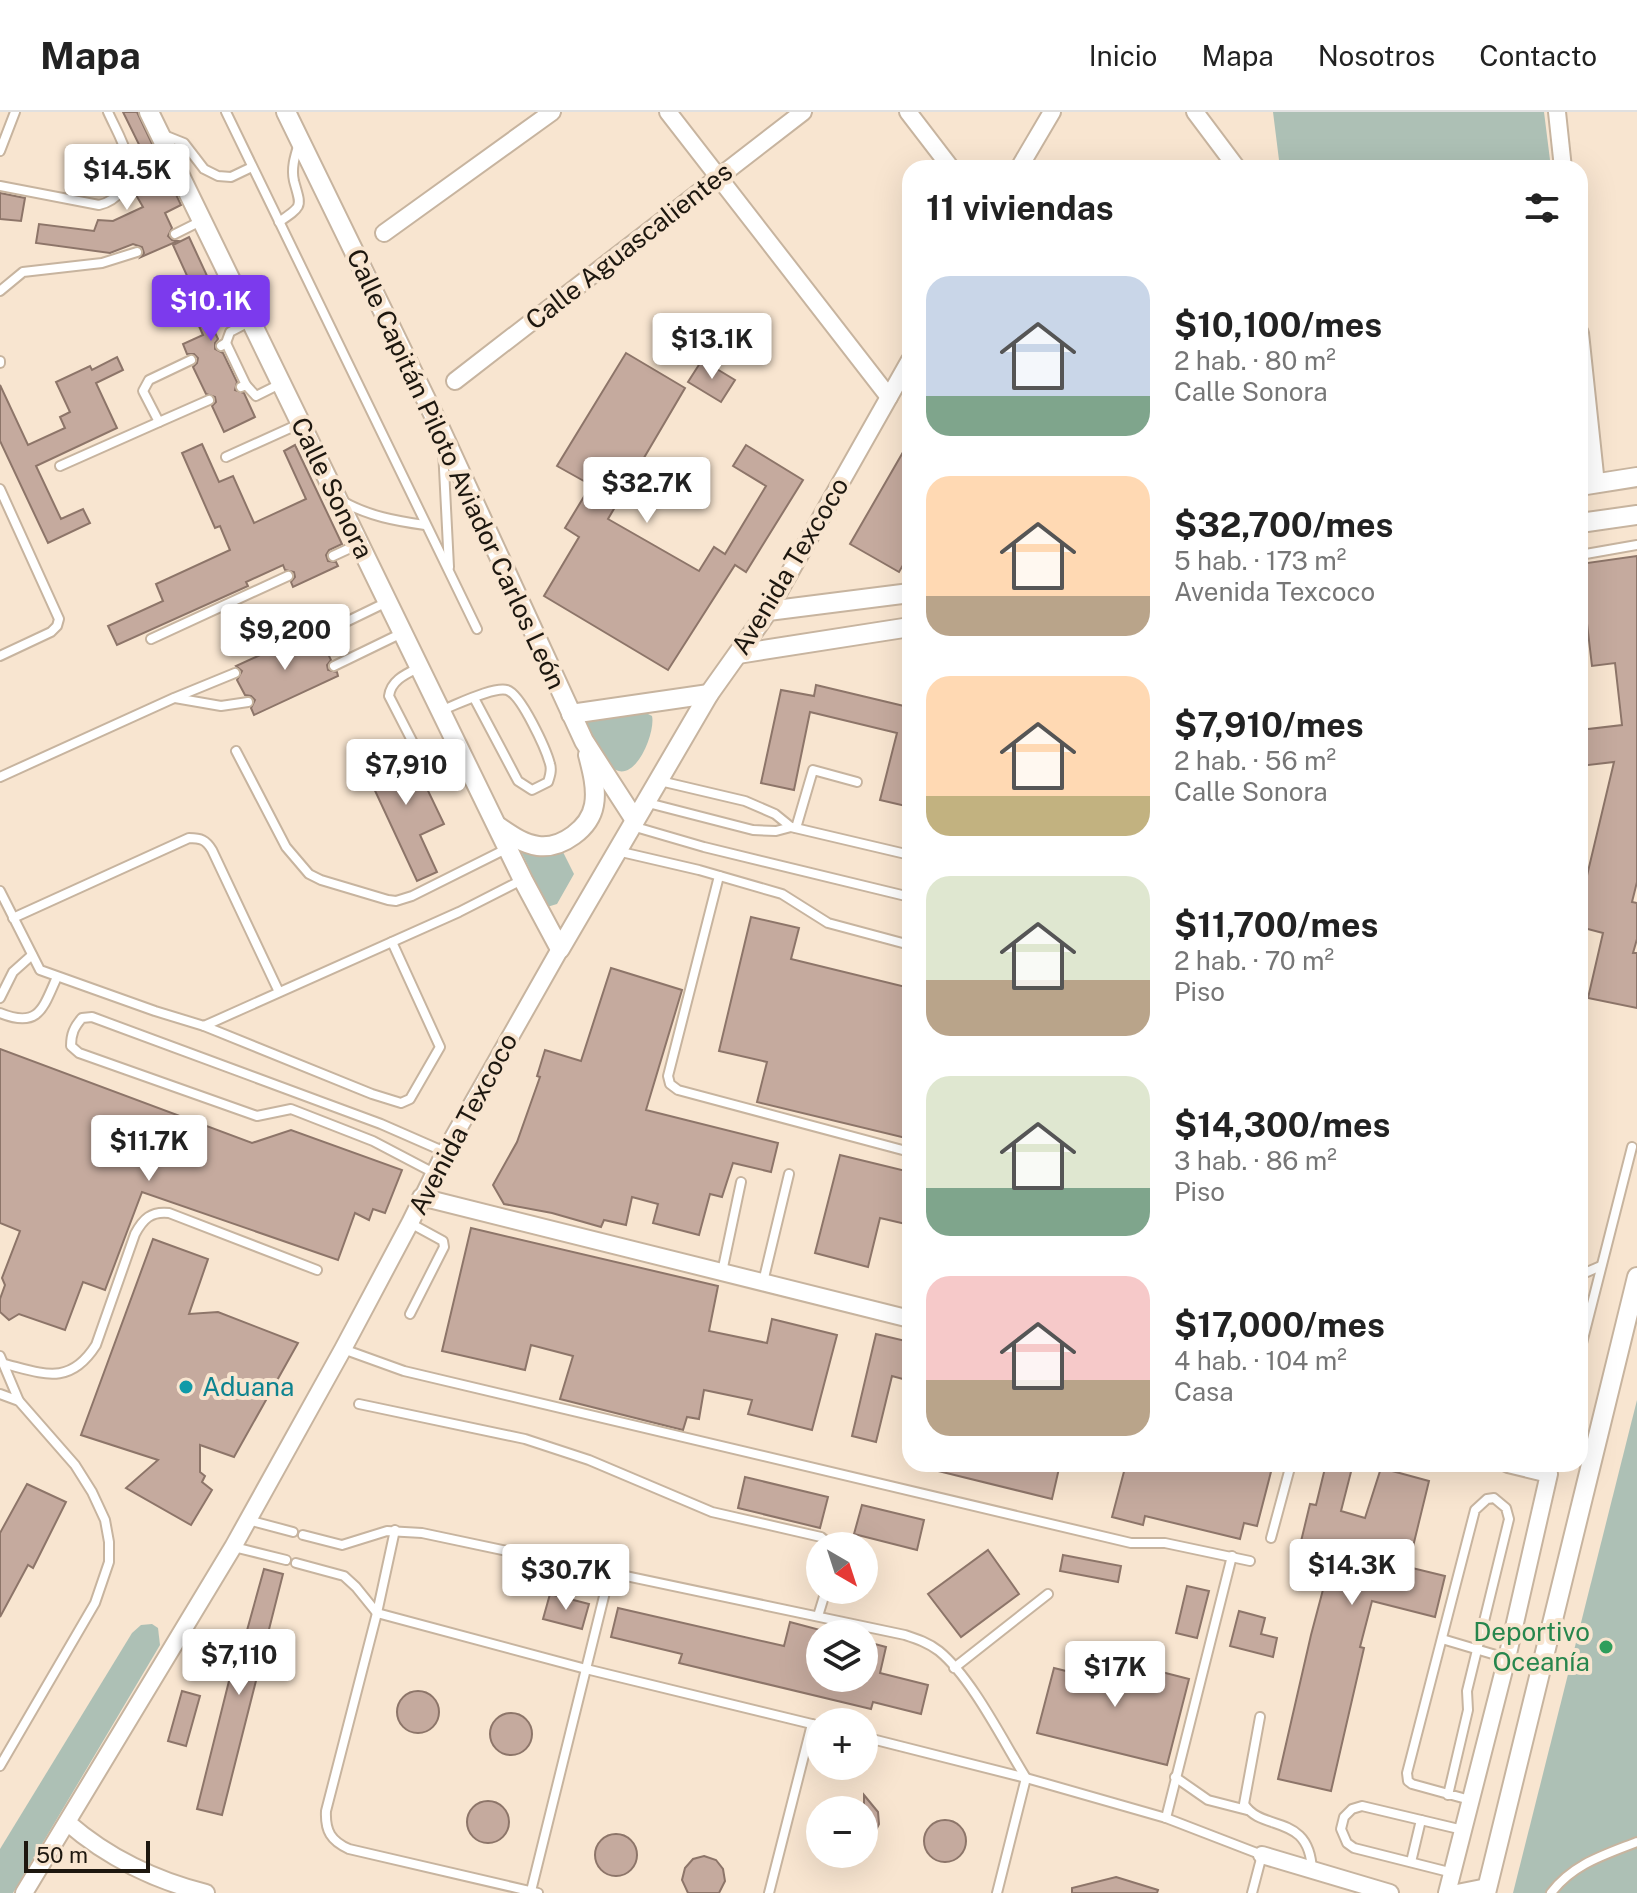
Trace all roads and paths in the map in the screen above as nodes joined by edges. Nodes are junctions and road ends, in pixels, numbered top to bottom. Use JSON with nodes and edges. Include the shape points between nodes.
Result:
{"nodes":[{"id":1,"x":15,"y":112,"type":"edge"},
{"id":2,"x":108,"y":112,"type":"edge"},
{"id":3,"x":149,"y":112,"type":"edge"},
{"id":4,"x":226,"y":112,"type":"edge"},
{"id":5,"x":286,"y":112,"type":"edge"},
{"id":6,"x":552,"y":112,"type":"edge"},
{"id":7,"x":668,"y":112,"type":"edge"},
{"id":8,"x":803,"y":112,"type":"edge"},
{"id":9,"x":908,"y":112,"type":"edge"},
{"id":10,"x":1052,"y":112,"type":"edge"},
{"id":11,"x":1195,"y":112,"type":"edge"},
{"id":12,"x":1557,"y":112,"type":"edge"},
{"id":13,"x":159,"y":133,"type":"junction"},
{"id":14,"x":300,"y":140,"type":"junction"},
{"id":15,"x":0,"y":151,"type":"edge"},
{"id":16,"x":945,"y":160,"type":"edge"},
{"id":17,"x":1024,"y":160,"type":"edge"},
{"id":18,"x":1231,"y":160,"type":"edge"},
{"id":19,"x":1562,"y":160,"type":"edge"},
{"id":20,"x":252,"y":167,"type":"junction"},
{"id":21,"x":717,"y":176,"type":"junction"},
{"id":22,"x":0,"y":186,"type":"edge"},
{"id":23,"x":202,"y":220,"type":"junction"},
{"id":24,"x":279,"y":222,"type":"junction"},
{"id":25,"x":384,"y":233,"type":"dead end"},
{"id":26,"x":175,"y":234,"type":"dead end"},
{"id":27,"x":137,"y":252,"type":"dead end"},
{"id":28,"x":0,"y":291,"type":"edge"},
{"id":29,"x":251,"y":321,"type":"junction"},
{"id":30,"x":191,"y":360,"type":"dead end"},
{"id":31,"x":902,"y":374,"type":"edge"},
{"id":32,"x":455,"y":381,"type":"dead end"},
{"id":33,"x":282,"y":383,"type":"junction"},
{"id":34,"x":889,"y":397,"type":"junction"},
{"id":35,"x":209,"y":400,"type":"dead end"},
{"id":36,"x":159,"y":422,"type":"junction"},
{"id":37,"x":300,"y":424,"type":"junction"},
{"id":38,"x":439,"y":426,"type":"junction"},
{"id":39,"x":226,"y":457,"type":"dead end"},
{"id":40,"x":60,"y":466,"type":"dead end"},
{"id":41,"x":1637,"y":477,"type":"edge"},
{"id":42,"x":1588,"y":485,"type":"edge"},
{"id":43,"x":0,"y":489,"type":"edge"},
{"id":44,"x":338,"y":499,"type":"junction"},
{"id":45,"x":1637,"y":515,"type":"edge"},
{"id":46,"x":1588,"y":522,"type":"edge"},
{"id":47,"x":425,"y":525,"type":"junction"},
{"id":48,"x":360,"y":543,"type":"junction"},
{"id":49,"x":1637,"y":545,"type":"edge"},
{"id":50,"x":1588,"y":554,"type":"edge"},
{"id":51,"x":333,"y":556,"type":"dead end"},
{"id":52,"x":449,"y":572,"type":"junction"},
{"id":53,"x":288,"y":576,"type":"dead end"},
{"id":54,"x":902,"y":594,"type":"edge"},
{"id":55,"x":388,"y":602,"type":"junction"},
{"id":56,"x":768,"y":611,"type":"junction"},
{"id":57,"x":902,"y":628,"type":"edge"},
{"id":58,"x":477,"y":629,"type":"dead end"},
{"id":59,"x":403,"y":633,"type":"junction"},
{"id":60,"x":319,"y":635,"type":"dead end"},
{"id":61,"x":151,"y":639,"type":"dead end"},
{"id":62,"x":738,"y":654,"type":"junction"},
{"id":63,"x":0,"y":656,"type":"edge"},
{"id":64,"x":334,"y":666,"type":"dead end"},
{"id":65,"x":420,"y":667,"type":"junction"},
{"id":66,"x":235,"y":673,"type":"dead end"},
{"id":67,"x":709,"y":694,"type":"junction"},
{"id":68,"x":174,"y":698,"type":"junction"},
{"id":69,"x":474,"y":698,"type":"junction"},
{"id":70,"x":248,"y":702,"type":"dead end"},
{"id":71,"x":442,"y":710,"type":"junction"},
{"id":72,"x":571,"y":714,"type":"junction"},
{"id":73,"x":584,"y":741,"type":"junction"},
{"id":74,"x":236,"y":751,"type":"dead end"},
{"id":75,"x":426,"y":768,"type":"dead end"},
{"id":76,"x":0,"y":777,"type":"edge"},
{"id":77,"x":657,"y":780,"type":"junction"},
{"id":78,"x":857,"y":782,"type":"dead end"},
{"id":79,"x":645,"y":802,"type":"junction"},
{"id":80,"x":633,"y":823,"type":"junction"},
{"id":81,"x":497,"y":826,"type":"junction"},
{"id":82,"x":793,"y":827,"type":"junction"},
{"id":83,"x":508,"y":848,"type":"junction"},
{"id":84,"x":617,"y":851,"type":"junction"},
{"id":85,"x":902,"y":853,"type":"edge"},
{"id":86,"x":719,"y":876,"type":"junction"},
{"id":87,"x":523,"y":880,"type":"junction"},
{"id":88,"x":0,"y":891,"type":"edge"},
{"id":89,"x":902,"y":895,"type":"edge"},
{"id":90,"x":2,"y":902,"type":"edge"},
{"id":91,"x":13,"y":918,"type":"junction"},
{"id":92,"x":392,"y":942,"type":"junction"},
{"id":93,"x":902,"y":943,"type":"edge"},
{"id":94,"x":560,"y":949,"type":"junction"},
{"id":95,"x":32,"y":955,"type":"junction"},
{"id":96,"x":57,"y":977,"type":"junction"},
{"id":97,"x":279,"y":992,"type":"junction"},
{"id":98,"x":0,"y":998,"type":"edge"},
{"id":99,"x":0,"y":1013,"type":"edge"},
{"id":100,"x":204,"y":1026,"type":"junction"},
{"id":101,"x":297,"y":1092,"type":"junction"},
{"id":102,"x":291,"y":1109,"type":"junction"},
{"id":103,"x":381,"y":1124,"type":"junction"},
{"id":104,"x":373,"y":1141,"type":"junction"},
{"id":105,"x":1632,"y":1147,"type":"dead end"},
{"id":106,"x":902,"y":1150,"type":"edge"},
{"id":107,"x":445,"y":1152,"type":"junction"},
{"id":108,"x":434,"y":1173,"type":"junction"},
{"id":109,"x":789,"y":1174,"type":"dead end"},
{"id":110,"x":741,"y":1182,"type":"dead end"},
{"id":111,"x":421,"y":1197,"type":"junction"},
{"id":112,"x":410,"y":1223,"type":"junction"},
{"id":113,"x":1601,"y":1266,"type":"junction"},
{"id":114,"x":317,"y":1270,"type":"dead end"},
{"id":115,"x":1588,"y":1272,"type":"edge"},
{"id":116,"x":721,"y":1273,"type":"junction"},
{"id":117,"x":1637,"y":1277,"type":"edge"},
{"id":118,"x":762,"y":1283,"type":"junction"},
{"id":119,"x":410,"y":1314,"type":"dead end"},
{"id":120,"x":902,"y":1317,"type":"edge"},
{"id":121,"x":1588,"y":1319,"type":"edge"},
{"id":122,"x":343,"y":1349,"type":"junction"},
{"id":123,"x":3,"y":1360,"type":"edge"},
{"id":124,"x":0,"y":1394,"type":"edge"},
{"id":125,"x":19,"y":1401,"type":"junction"},
{"id":126,"x":359,"y":1404,"type":"dead end"},
{"id":127,"x":1289,"y":1472,"type":"edge"},
{"id":128,"x":1550,"y":1472,"type":"edge"},
{"id":129,"x":247,"y":1520,"type":"junction"},
{"id":130,"x":395,"y":1530,"type":"junction"},
{"id":131,"x":293,"y":1532,"type":"dead end"},
{"id":132,"x":806,"y":1534,"type":"edge"},
{"id":133,"x":303,"y":1535,"type":"dead end"},
{"id":134,"x":1271,"y":1538,"type":"dead end"},
{"id":135,"x":233,"y":1547,"type":"junction"},
{"id":136,"x":1232,"y":1556,"type":"junction"},
{"id":137,"x":286,"y":1560,"type":"dead end"},
{"id":138,"x":1250,"y":1561,"type":"dead end"},
{"id":139,"x":296,"y":1563,"type":"dead end"},
{"id":140,"x":610,"y":1572,"type":"junction"},
{"id":141,"x":1048,"y":1594,"type":"dead end"},
{"id":142,"x":822,"y":1604,"type":"edge"},
{"id":143,"x":377,"y":1613,"type":"junction"},
{"id":144,"x":818,"y":1616,"type":"junction"},
{"id":145,"x":1442,"y":1639,"type":"junction"},
{"id":146,"x":1477,"y":1648,"type":"junction"},
{"id":147,"x":1507,"y":1658,"type":"junction"},
{"id":148,"x":954,"y":1668,"type":"junction"},
{"id":149,"x":586,"y":1669,"type":"junction"},
{"id":150,"x":1260,"y":1717,"type":"dead end"},
{"id":151,"x":806,"y":1723,"type":"edge"},
{"id":152,"x":878,"y":1741,"type":"edge"},
{"id":153,"x":806,"y":1761,"type":"edge"},
{"id":154,"x":0,"y":1766,"type":"edge"},
{"id":155,"x":1175,"y":1777,"type":"junction"},
{"id":156,"x":1026,"y":1778,"type":"junction"},
{"id":157,"x":1448,"y":1795,"type":"junction"},
{"id":158,"x":1471,"y":1800,"type":"junction"},
{"id":159,"x":1248,"y":1811,"type":"junction"},
{"id":160,"x":1166,"y":1818,"type":"junction"},
{"id":161,"x":1421,"y":1820,"type":"junction"},
{"id":162,"x":68,"y":1823,"type":"junction"},
{"id":163,"x":1464,"y":1831,"type":"junction"},
{"id":164,"x":1637,"y":1842,"type":"edge"},
{"id":165,"x":1262,"y":1855,"type":"junction"},
{"id":166,"x":1411,"y":1862,"type":"junction"},
{"id":167,"x":1312,"y":1871,"type":"junction"},
{"id":168,"x":1453,"y":1873,"type":"junction"},
{"id":169,"x":1487,"y":1890,"type":"edge"},
{"id":170,"x":534,"y":1892,"type":"edge"},
{"id":171,"x":24,"y":1893,"type":"edge"},
{"id":172,"x":206,"y":1893,"type":"edge"},
{"id":173,"x":769,"y":1893,"type":"edge"},
{"id":174,"x":997,"y":1893,"type":"edge"},
{"id":175,"x":1252,"y":1893,"type":"edge"},
{"id":176,"x":1390,"y":1893,"type":"edge"},
{"id":177,"x":1447,"y":1893,"type":"edge"},
{"id":178,"x":1457,"y":1893,"type":"edge"},
{"id":179,"x":1551,"y":1893,"type":"edge"}],
"edges":[{"from":1,"to":15,"type":"lane"},
{"from":2,"to":22,"type":"lane","via":[[130,172],[108,203]]},
{"from":3,"to":13,"type":"street","name":"Calle Sonora"},
{"from":4,"to":20,"type":"lane"},
{"from":5,"to":14,"type":"street","name":"Calle Capitán Piloto Aviador Carlos León"},
{"from":6,"to":25,"type":"street"},
{"from":7,"to":21,"type":"street"},
{"from":8,"to":21,"type":"street","name":"Calle Aguascalientes"},
{"from":9,"to":16,"type":"street"},
{"from":10,"to":17,"type":"street"},
{"from":11,"to":18,"type":"street"},
{"from":12,"to":19,"type":"street"},
{"from":13,"to":20,"type":"lane","via":[[184,143],[204,169],[218,176],[231,177]]},
{"from":13,"to":23,"type":"street","name":"Calle Sonora"},
{"from":14,"to":24,"type":"lane","via":[[293,164],[299,205]]},
{"from":14,"to":38,"type":"street","name":"Calle Capitán Piloto Aviador Carlos León"},
{"from":20,"to":24,"type":"lane"},
{"from":21,"to":32,"type":"street","name":"Calle Aguascalientes"},
{"from":21,"to":34,"type":"street"},
{"from":23,"to":26,"type":"lane"},
{"from":23,"to":29,"type":"street","name":"Calle Sonora"},
{"from":24,"to":47,"type":"lane"},
{"from":27,"to":28,"type":"lane","via":[[102,263],[23,272]]},
{"from":29,"to":33,"type":"street","name":"Calle Sonora"},
{"from":29,"to":33,"type":"lane","via":[[230,332],[224,345],[243,386],[256,396]]},
{"from":30,"to":36,"type":"lane","via":[[145,383],[143,391]]},
{"from":31,"to":34,"type":"street","name":"Avenida Texcoco"},
{"from":33,"to":37,"type":"street","name":"Calle Sonora"},
{"from":34,"to":56,"type":"street","name":"Avenida Texcoco"},
{"from":35,"to":36,"type":"lane"},
{"from":36,"to":40,"type":"lane"},
{"from":37,"to":39,"type":"lane"},
{"from":37,"to":44,"type":"street","name":"Calle Sonora"},
{"from":38,"to":52,"type":"lane"},
{"from":38,"to":72,"type":"street","name":"Calle Capitán Piloto Aviador Carlos León"},
{"from":41,"to":42,"type":"street"},
{"from":43,"to":63,"type":"lane","via":[[59,619],[51,632]]},
{"from":44,"to":47,"type":"lane","via":[[395,521]]},
{"from":44,"to":48,"type":"street","name":"Calle Sonora"},
{"from":45,"to":46,"type":"street"},
{"from":47,"to":52,"type":"lane"},
{"from":48,"to":51,"type":"lane"},
{"from":48,"to":55,"type":"street","name":"Calle Sonora"},
{"from":49,"to":50,"type":"lane"},
{"from":52,"to":58,"type":"lane"},
{"from":53,"to":61,"type":"lane"},
{"from":54,"to":56,"type":"street"},
{"from":55,"to":59,"type":"street","name":"Calle Sonora"},
{"from":55,"to":60,"type":"lane"},
{"from":56,"to":62,"type":"street","name":"Avenida Texcoco"},
{"from":57,"to":62,"type":"street"},
{"from":59,"to":64,"type":"lane"},
{"from":59,"to":65,"type":"street","name":"Calle Sonora"},
{"from":62,"to":67,"type":"street","name":"Avenida Texcoco"},
{"from":65,"to":71,"type":"street","name":"Calle Sonora"},
{"from":65,"to":75,"type":"lane","via":[[396,681],[389,696]]},
{"from":66,"to":68,"type":"lane"},
{"from":67,"to":72,"type":"street"},
{"from":67,"to":77,"type":"street","name":"Avenida Texcoco"},
{"from":68,"to":70,"type":"lane","via":[[221,706]]},
{"from":68,"to":76,"type":"lane"},
{"from":69,"to":69,"type":"lane","via":[[518,781],[532,790],[548,782],[551,765],[516,695],[501,689]]},
{"from":69,"to":71,"type":"lane"},
{"from":71,"to":81,"type":"street","name":"Calle Sonora"},
{"from":72,"to":73,"type":"street","name":"Calle Capitán Piloto Aviador Carlos León"},
{"from":73,"to":80,"type":"street","name":"Calle Capitán Piloto Aviador Carlos León"},
{"from":73,"to":81,"type":"street","via":[[595,800],[584,826],[542,847]]},
{"from":74,"to":83,"type":"lane","via":[[286,847],[301,867],[321,880],[396,901]]},
{"from":77,"to":79,"type":"street","name":"Avenida Texcoco"},
{"from":77,"to":82,"type":"lane","via":[[745,801]]},
{"from":78,"to":82,"type":"lane","via":[[813,770]]},
{"from":79,"to":80,"type":"street","name":"Avenida Texcoco"},
{"from":79,"to":82,"type":"lane","via":[[753,830]]},
{"from":80,"to":84,"type":"street","name":"Avenida Texcoco"},
{"from":80,"to":89,"type":"lane","via":[[704,847]]},
{"from":81,"to":83,"type":"street","name":"Calle Sonora"},
{"from":82,"to":85,"type":"lane"},
{"from":83,"to":87,"type":"street","name":"Calle Sonora"},
{"from":84,"to":86,"type":"lane"},
{"from":84,"to":94,"type":"street","name":"Avenida Texcoco"},
{"from":86,"to":93,"type":"lane","via":[[782,894],[828,923]]},
{"from":86,"to":106,"type":"lane","via":[[670,1084]]},
{"from":87,"to":92,"type":"lane"},
{"from":87,"to":94,"type":"street","name":"Calle Sonora"},
{"from":88,"to":90,"type":"lane"},
{"from":90,"to":91,"type":"lane"},
{"from":91,"to":95,"type":"lane"},
{"from":91,"to":97,"type":"lane","via":[[198,838],[212,850]]},
{"from":92,"to":97,"type":"lane"},
{"from":92,"to":100,"type":"lane","via":[[440,1047],[410,1099],[401,1103],[372,1094]]},
{"from":94,"to":107,"type":"street","name":"Avenida Texcoco"},
{"from":95,"to":96,"type":"lane","via":[[40,970]]},
{"from":95,"to":98,"type":"lane","via":[[13,972]]},
{"from":96,"to":99,"type":"lane","via":[[37,1014],[21,1020]]},
{"from":96,"to":100,"type":"lane"},
{"from":97,"to":100,"type":"lane"},
{"from":101,"to":102,"type":"lane"},
{"from":101,"to":102,"type":"lane","via":[[92,1017],[75,1025],[71,1046],[79,1053],[257,1116]]},
{"from":101,"to":103,"type":"lane"},
{"from":102,"to":104,"type":"lane"},
{"from":103,"to":104,"type":"lane"},
{"from":103,"to":107,"type":"lane"},
{"from":104,"to":108,"type":"lane"},
{"from":105,"to":113,"type":"lane"},
{"from":107,"to":108,"type":"street","name":"Avenida Texcoco"},
{"from":108,"to":111,"type":"street","name":"Avenida Texcoco"},
{"from":109,"to":118,"type":"lane"},
{"from":110,"to":116,"type":"lane"},
{"from":111,"to":112,"type":"street","name":"Avenida Texcoco"},
{"from":111,"to":116,"type":"street"},
{"from":112,"to":119,"type":"lane","via":[[443,1241],[444,1247]]},
{"from":112,"to":122,"type":"street","name":"Avenida Texcoco"},
{"from":113,"to":115,"type":"lane"},
{"from":113,"to":121,"type":"lane"},
{"from":114,"to":123,"type":"lane","via":[[159,1212],[142,1222],[135,1234],[89,1356],[51,1376]]},
{"from":116,"to":118,"type":"street"},
{"from":117,"to":169,"type":"street"},
{"from":118,"to":120,"type":"street"},
{"from":122,"to":129,"type":"street","name":"Avenida Texcoco"},
{"from":122,"to":136,"type":"lane","via":[[404,1371],[1100,1536]]},
{"from":123,"to":125,"type":"lane"},
{"from":124,"to":125,"type":"lane"},
{"from":125,"to":154,"type":"lane","via":[[92,1492],[105,1520],[109,1562],[95,1603]]},
{"from":126,"to":132,"type":"lane","via":[[525,1439],[712,1512]]},
{"from":127,"to":134,"type":"lane"},
{"from":128,"to":147,"type":"street"},
{"from":129,"to":131,"type":"lane"},
{"from":129,"to":135,"type":"street","name":"Avenida Texcoco"},
{"from":130,"to":133,"type":"lane","via":[[342,1545]]},
{"from":130,"to":140,"type":"lane"},
{"from":130,"to":143,"type":"lane"},
{"from":135,"to":137,"type":"lane"},
{"from":135,"to":162,"type":"street","name":"Avenida Texcoco"},
{"from":136,"to":138,"type":"lane"},
{"from":136,"to":155,"type":"lane"},
{"from":139,"to":143,"type":"lane","via":[[350,1580]]},
{"from":140,"to":144,"type":"lane"},
{"from":140,"to":149,"type":"lane"},
{"from":141,"to":148,"type":"lane"},
{"from":142,"to":144,"type":"lane"},
{"from":143,"to":149,"type":"lane"},
{"from":143,"to":170,"type":"lane","via":[[326,1811],[330,1835],[349,1849]]},
{"from":144,"to":148,"type":"lane","via":[[924,1642]]},
{"from":145,"to":146,"type":"lane"},
{"from":145,"to":146,"type":"lane","via":[[1475,1510],[1494,1498],[1509,1519]]},
{"from":145,"to":157,"type":"lane","via":[[1407,1773],[1408,1781]]},
{"from":146,"to":147,"type":"lane"},
{"from":146,"to":157,"type":"lane"},
{"from":147,"to":158,"type":"street"},
{"from":148,"to":156,"type":"lane"},
{"from":149,"to":151,"type":"lane"},
{"from":149,"to":170,"type":"lane"},
{"from":150,"to":159,"type":"lane","via":[[1243,1798]]},
{"from":152,"to":156,"type":"lane"},
{"from":153,"to":173,"type":"lane"},
{"from":155,"to":159,"type":"lane","via":[[1208,1800]]},
{"from":155,"to":160,"type":"lane"},
{"from":156,"to":160,"type":"lane"},
{"from":156,"to":174,"type":"lane"},
{"from":157,"to":158,"type":"lane"},
{"from":158,"to":163,"type":"street"},
{"from":159,"to":167,"type":"lane","via":[[1296,1832],[1310,1855]]},
{"from":160,"to":165,"type":"lane"},
{"from":161,"to":163,"type":"lane"},
{"from":161,"to":166,"type":"lane"},
{"from":161,"to":166,"type":"lane","via":[[1362,1806],[1341,1823],[1342,1835],[1354,1848]]},
{"from":162,"to":171,"type":"street","name":"Avenida Texcoco"},
{"from":162,"to":172,"type":"street","via":[[115,1858]]},
{"from":163,"to":168,"type":"street"},
{"from":164,"to":179,"type":"lane","via":[[1591,1859]]},
{"from":165,"to":167,"type":"street"},
{"from":165,"to":175,"type":"lane"},
{"from":166,"to":168,"type":"lane"},
{"from":167,"to":176,"type":"street"},
{"from":168,"to":177,"type":"street"},
{"from":169,"to":178,"type":"street"}]}
